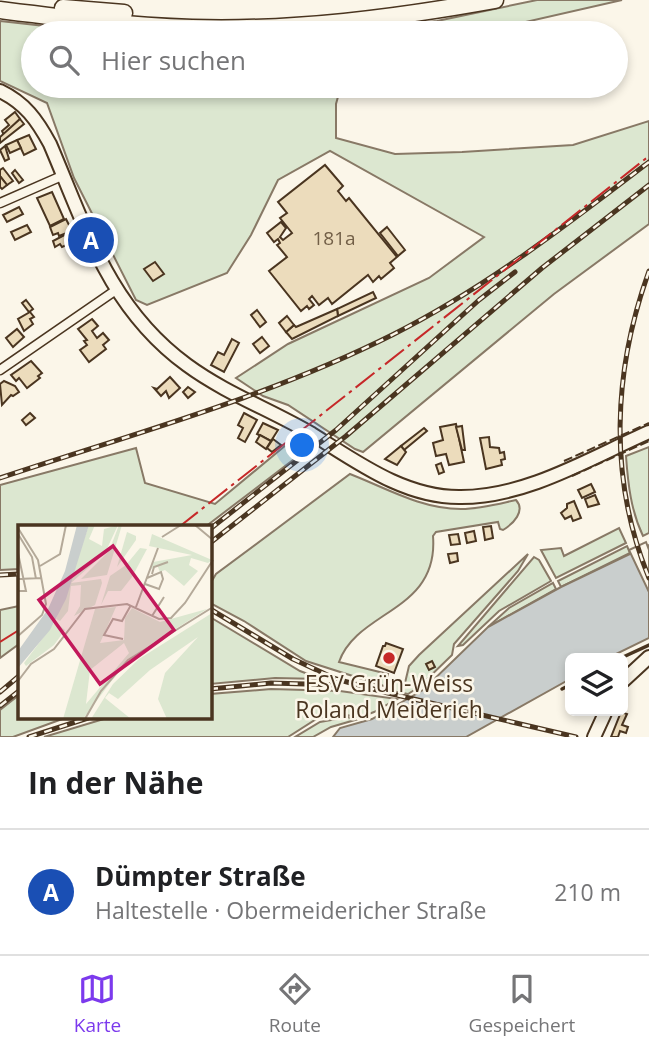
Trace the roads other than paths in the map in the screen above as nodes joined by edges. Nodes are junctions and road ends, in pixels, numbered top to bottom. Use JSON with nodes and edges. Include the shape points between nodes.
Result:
{"nodes":[{"id":1,"x":1,"y":0,"type":"edge"},
{"id":2,"x":440,"y":0,"type":"edge"},
{"id":3,"x":495,"y":0,"type":"edge"},
{"id":4,"x":0,"y":10,"type":"edge"},
{"id":5,"x":82,"y":21,"type":"edge"},
{"id":6,"x":358,"y":21,"type":"edge"},
{"id":7,"x":0,"y":91,"type":"edge"},
{"id":8,"x":64,"y":175,"type":"junction"},
{"id":9,"x":0,"y":203,"type":"edge"},
{"id":10,"x":116,"y":290,"type":"junction"},
{"id":11,"x":0,"y":370,"type":"edge"},
{"id":12,"x":649,"y":432,"type":"edge"},
{"id":13,"x":649,"y":657,"type":"edge"},
{"id":14,"x":628,"y":676,"type":"edge"},
{"id":15,"x":604,"y":716,"type":"edge"},
{"id":16,"x":594,"y":737,"type":"edge"}],
"edges":[{"from":1,"to":2,"type":"highway","via":[[194,17],[314,15]]},
{"from":3,"to":6,"type":"highway"},
{"from":4,"to":5,"type":"highway"},
{"from":7,"to":8,"type":"main road","via":[[25,106],[39,123]]},
{"from":8,"to":9,"type":"street"},
{"from":8,"to":10,"type":"main road"},
{"from":10,"to":11,"type":"street"},
{"from":10,"to":12,"type":"main road","via":[[159,342],[192,369],[382,476],[418,491],[459,498],[509,491]]},
{"from":13,"to":14,"type":"main road"},
{"from":15,"to":16,"type":"main road"}]}
